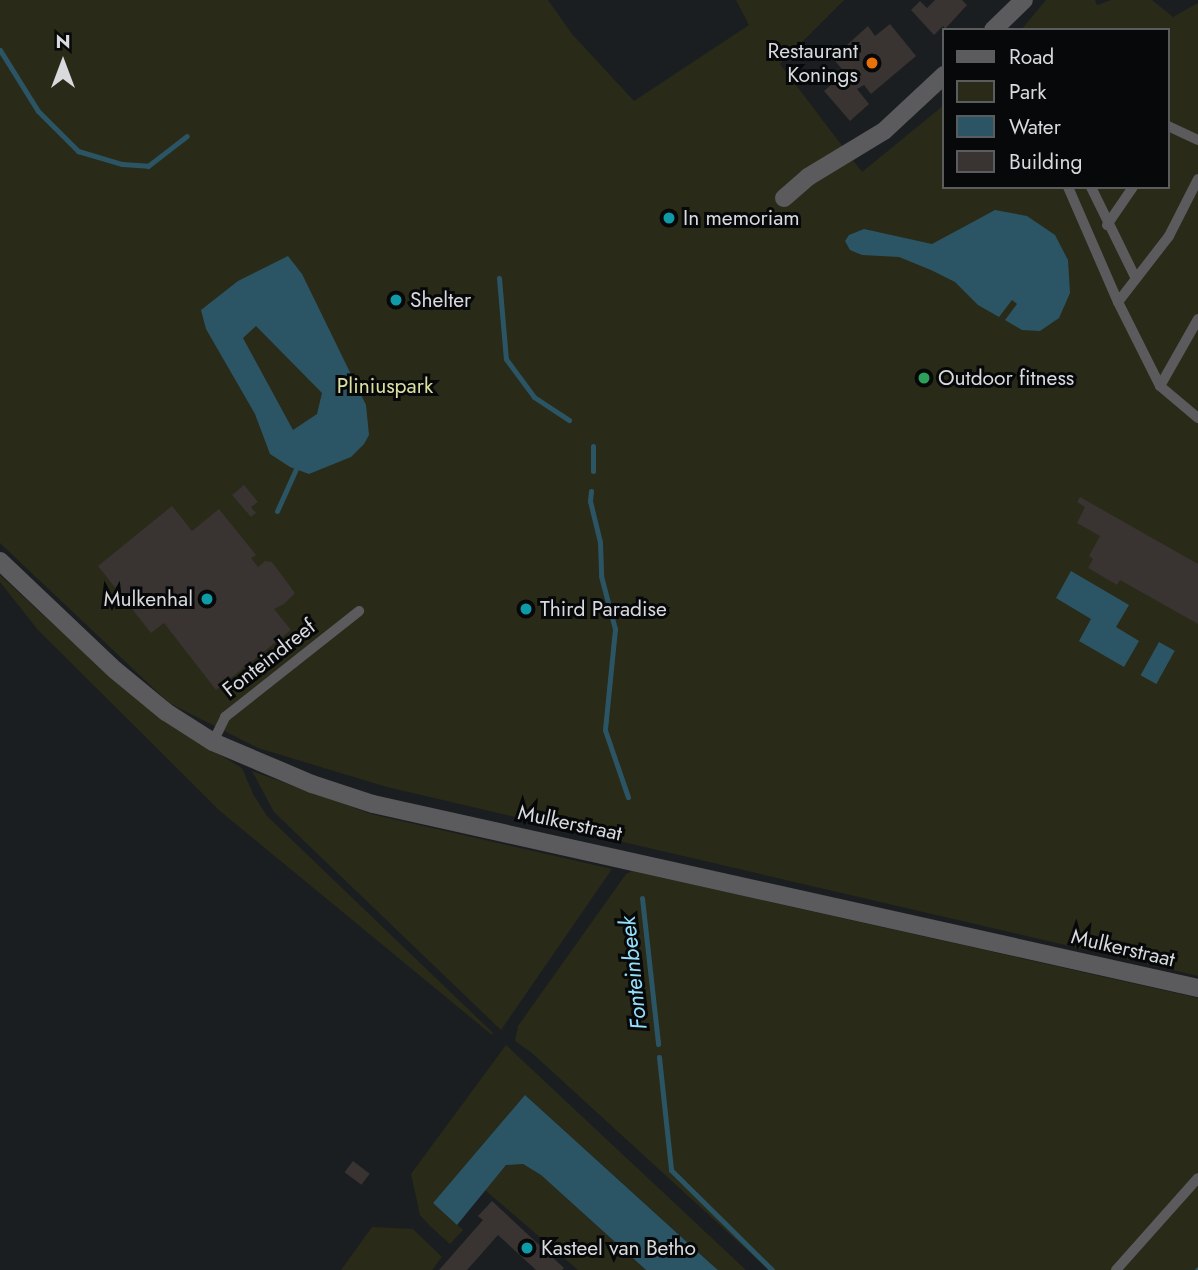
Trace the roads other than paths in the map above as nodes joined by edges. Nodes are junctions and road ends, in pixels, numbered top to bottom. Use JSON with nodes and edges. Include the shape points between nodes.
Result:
{"nodes":[{"id":1,"x":1024,"y":0,"type":"edge"},
{"id":2,"x":995,"y":28,"type":"edge"},
{"id":3,"x":942,"y":77,"type":"edge"},
{"id":4,"x":1170,"y":130,"type":"edge"},
{"id":5,"x":1198,"y":140,"type":"edge"},
{"id":6,"x":1198,"y":179,"type":"edge"},
{"id":7,"x":1070,"y":189,"type":"edge"},
{"id":8,"x":1092,"y":189,"type":"edge"},
{"id":9,"x":1132,"y":189,"type":"edge"},
{"id":10,"x":784,"y":198,"type":"dead end"},
{"id":11,"x":1107,"y":225,"type":"junction"},
{"id":12,"x":1136,"y":279,"type":"junction"},
{"id":13,"x":1118,"y":302,"type":"junction"},
{"id":14,"x":1198,"y":319,"type":"edge"},
{"id":15,"x":1160,"y":386,"type":"junction"},
{"id":16,"x":1198,"y":418,"type":"edge"},
{"id":17,"x":0,"y":561,"type":"edge"},
{"id":18,"x":359,"y":611,"type":"dead end"},
{"id":19,"x":213,"y":742,"type":"junction"},
{"id":20,"x":1198,"y":988,"type":"edge"},
{"id":21,"x":1198,"y":1178,"type":"edge"},
{"id":22,"x":1116,"y":1270,"type":"edge"}],
"edges":[{"from":1,"to":2,"type":"street"},
{"from":3,"to":10,"type":"street","via":[[884,131],[808,177]]},
{"from":4,"to":5,"type":"lane"},
{"from":6,"to":12,"type":"lane","via":[[1169,236]]},
{"from":7,"to":13,"type":"lane"},
{"from":8,"to":11,"type":"lane"},
{"from":9,"to":11,"type":"lane"},
{"from":11,"to":12,"type":"lane"},
{"from":12,"to":13,"type":"lane"},
{"from":13,"to":15,"type":"lane"},
{"from":14,"to":15,"type":"lane"},
{"from":15,"to":16,"type":"lane"},
{"from":17,"to":19,"type":"street","name":"Mulkerstraat","via":[[115,670],[166,712]]},
{"from":18,"to":19,"type":"lane","name":"Fonteindreef","via":[[225,718]]},
{"from":19,"to":20,"type":"street","name":"Mulkerstraat","via":[[373,804]]},
{"from":21,"to":22,"type":"lane"}]}
